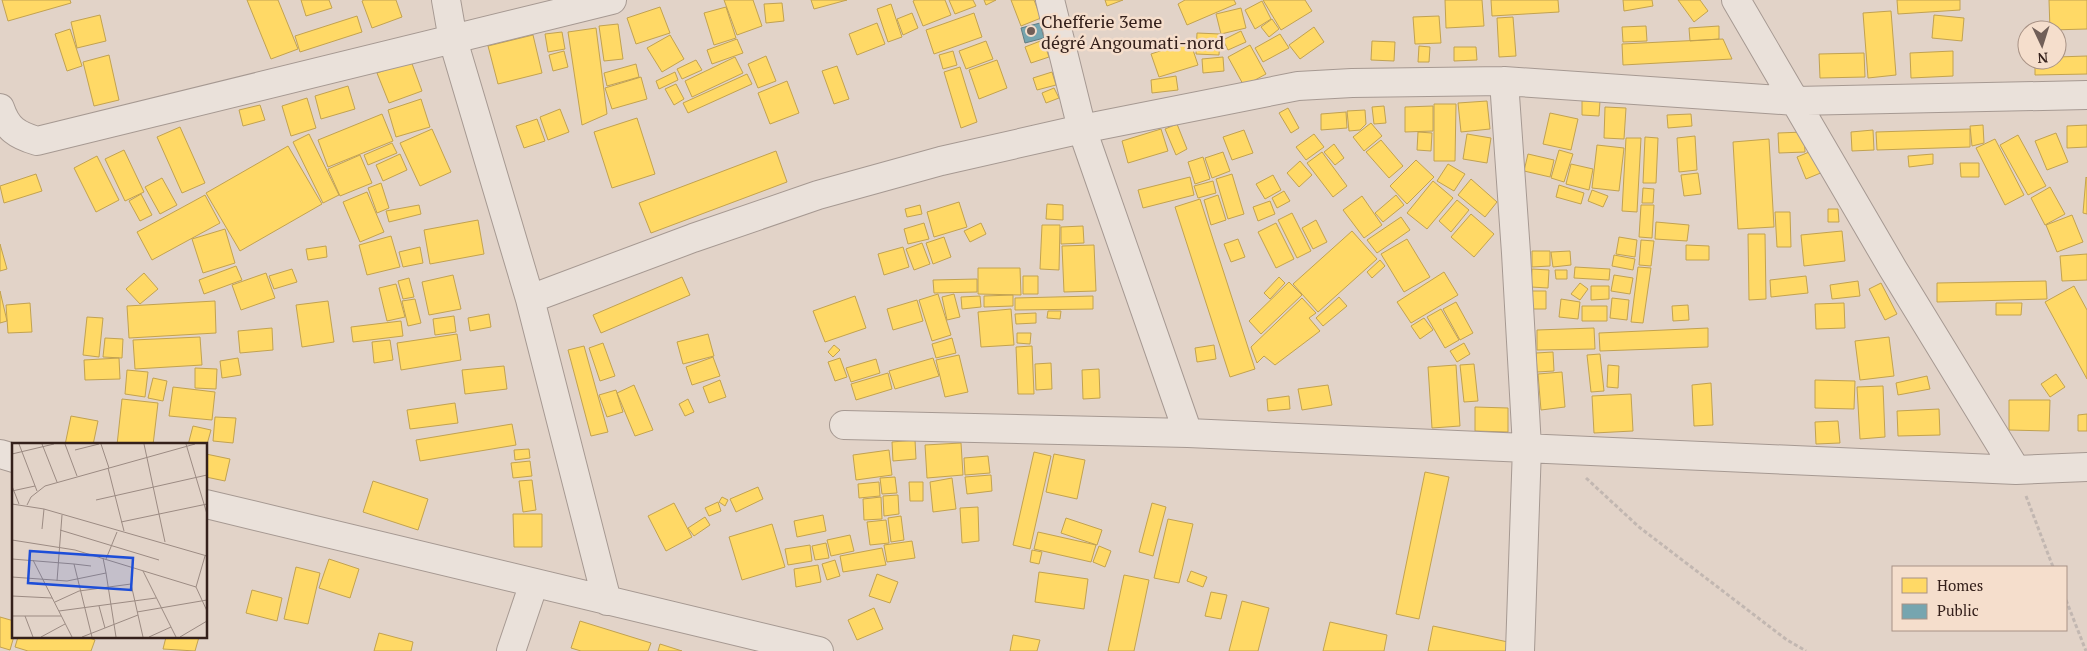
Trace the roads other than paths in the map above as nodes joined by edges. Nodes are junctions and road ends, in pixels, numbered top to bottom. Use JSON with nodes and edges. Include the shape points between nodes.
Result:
{"nodes":[{"id":1,"x":446,"y":0,"type":"edge"},
{"id":2,"x":612,"y":0,"type":"edge"},
{"id":3,"x":1050,"y":0,"type":"edge"},
{"id":4,"x":1736,"y":0,"type":"edge"},
{"id":5,"x":453,"y":40,"type":"junction"},
{"id":6,"x":1504,"y":81,"type":"junction"},
{"id":7,"x":2087,"y":95,"type":"edge"},
{"id":8,"x":1795,"y":101,"type":"junction"},
{"id":9,"x":0,"y":108,"type":"edge"},
{"id":10,"x":1082,"y":129,"type":"junction"},
{"id":11,"x":530,"y":299,"type":"junction"},
{"id":12,"x":844,"y":425,"type":"dead end"},
{"id":13,"x":1188,"y":433,"type":"junction"},
{"id":14,"x":1540,"y":448,"type":"junction"},
{"id":15,"x":2087,"y":467,"type":"edge"},
{"id":16,"x":2016,"y":470,"type":"junction"},
{"id":17,"x":208,"y":504,"type":"edge"},
{"id":18,"x":534,"y":583,"type":"junction"},
{"id":19,"x":607,"y":601,"type":"junction"},
{"id":20,"x":511,"y":651,"type":"edge"},
{"id":21,"x":819,"y":651,"type":"edge"},
{"id":22,"x":1520,"y":651,"type":"edge"}],
"edges":[{"from":1,"to":5,"type":"street"},
{"from":2,"to":5,"type":"street"},
{"from":3,"to":10,"type":"street"},
{"from":4,"to":8,"type":"street"},
{"from":5,"to":9,"type":"street","via":[[37,141],[18,135],[4,119]]},
{"from":5,"to":11,"type":"street"},
{"from":6,"to":8,"type":"street"},
{"from":6,"to":10,"type":"street","via":[[1298,86]]},
{"from":6,"to":14,"type":"street","via":[[1516,253]]},
{"from":7,"to":8,"type":"street"},
{"from":8,"to":16,"type":"street"},
{"from":10,"to":11,"type":"street","via":[[941,161],[818,195]]},
{"from":10,"to":13,"type":"street"},
{"from":11,"to":19,"type":"street"},
{"from":12,"to":13,"type":"street"},
{"from":13,"to":14,"type":"street"},
{"from":14,"to":16,"type":"street"},
{"from":14,"to":22,"type":"street"},
{"from":15,"to":16,"type":"street"},
{"from":17,"to":18,"type":"street"},
{"from":18,"to":19,"type":"street"},
{"from":18,"to":20,"type":"street"},
{"from":19,"to":21,"type":"street"}]}
